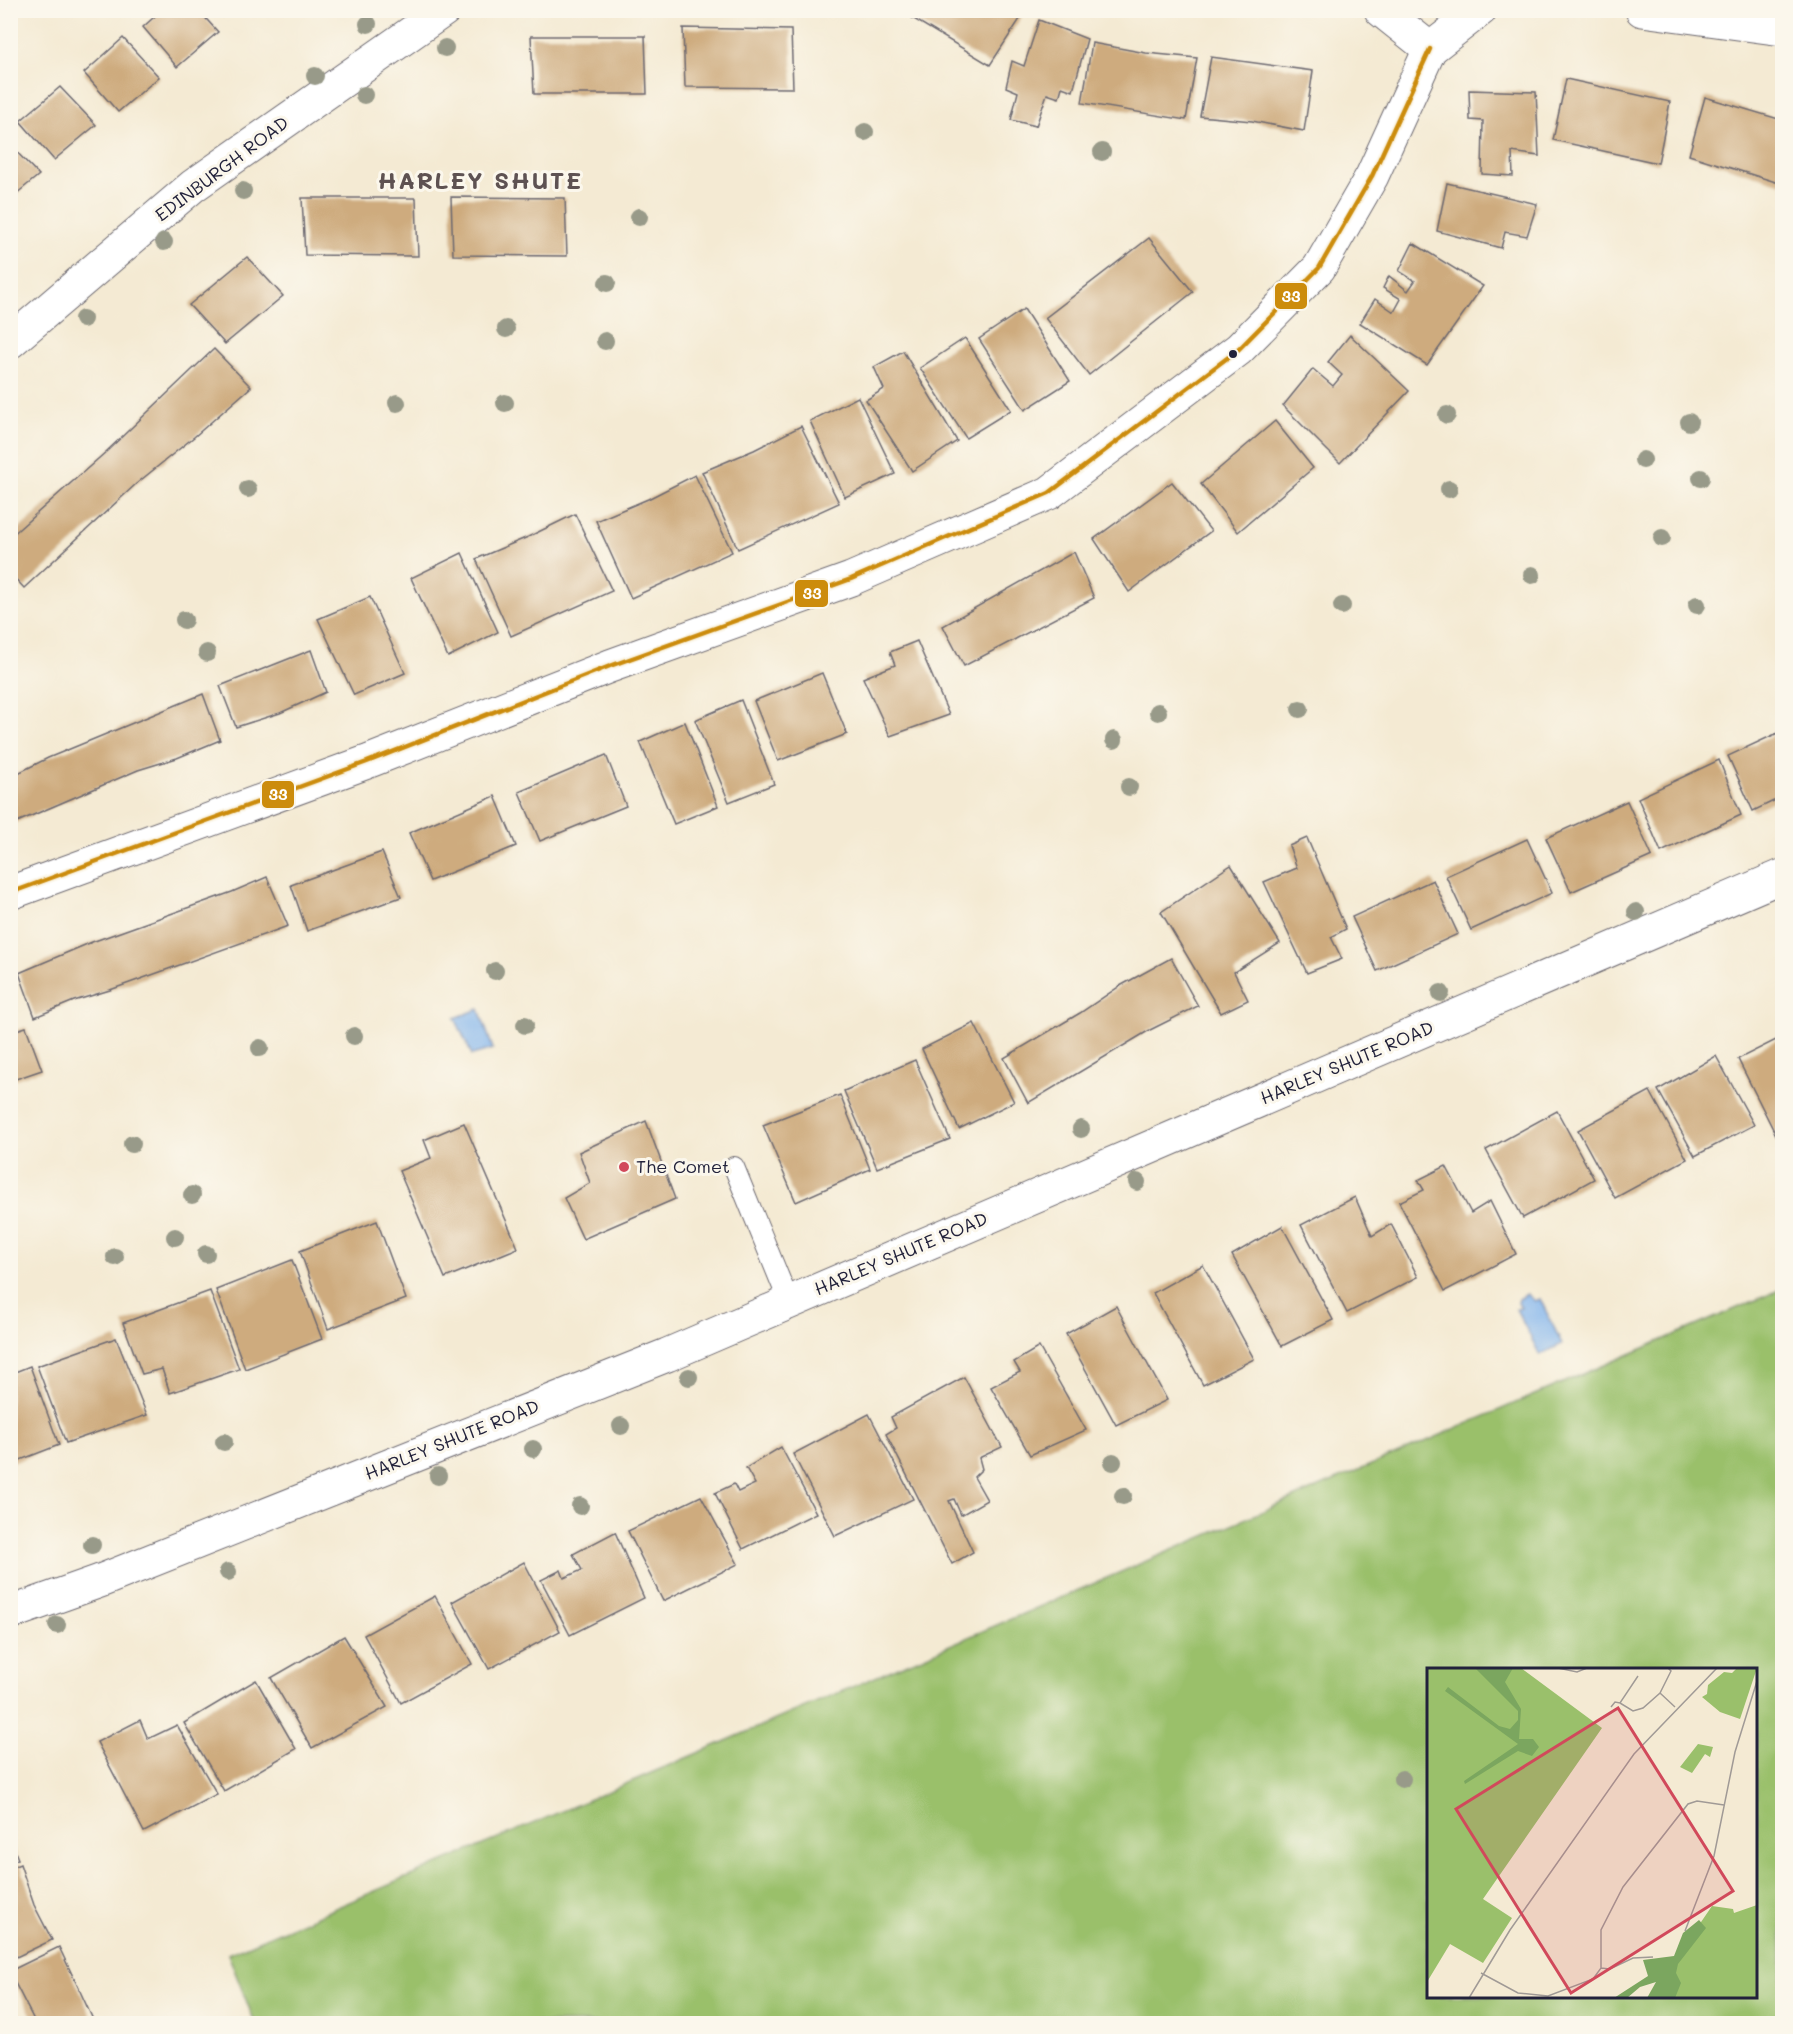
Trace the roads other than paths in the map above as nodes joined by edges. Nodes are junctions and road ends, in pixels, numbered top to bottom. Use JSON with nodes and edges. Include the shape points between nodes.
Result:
{"nodes":[{"id":1,"x":444,"y":10,"type":"edge"},
{"id":2,"x":1381,"y":10,"type":"edge"},
{"id":3,"x":1480,"y":10,"type":"edge"},
{"id":4,"x":1642,"y":10,"type":"edge"},
{"id":5,"x":1782,"y":29,"type":"edge"},
{"id":6,"x":1430,"y":49,"type":"junction"},
{"id":7,"x":10,"y":342,"type":"edge"},
{"id":8,"x":1782,"y":876,"type":"edge"},
{"id":9,"x":10,"y":893,"type":"edge"},
{"id":10,"x":734,"y":1167,"type":"dead end"},
{"id":11,"x":789,"y":1302,"type":"junction"},
{"id":12,"x":10,"y":1613,"type":"edge"}],
"edges":[{"from":1,"to":7,"type":"street","name":"EDINBURGH ROAD","via":[[193,186]]},
{"from":2,"to":6,"type":"street"},
{"from":3,"to":6,"type":"street"},
{"from":4,"to":5,"type":"street"},
{"from":6,"to":9,"type":"street","via":[[1372,176],[1319,268],[1239,349],[1049,493],[850,579]]},
{"from":8,"to":11,"type":"street","name":"HARLEY SHUTE ROAD"},
{"from":10,"to":11,"type":"lane"},
{"from":11,"to":12,"type":"street","name":"HARLEY SHUTE ROAD","via":[[100,1581]]}]}
